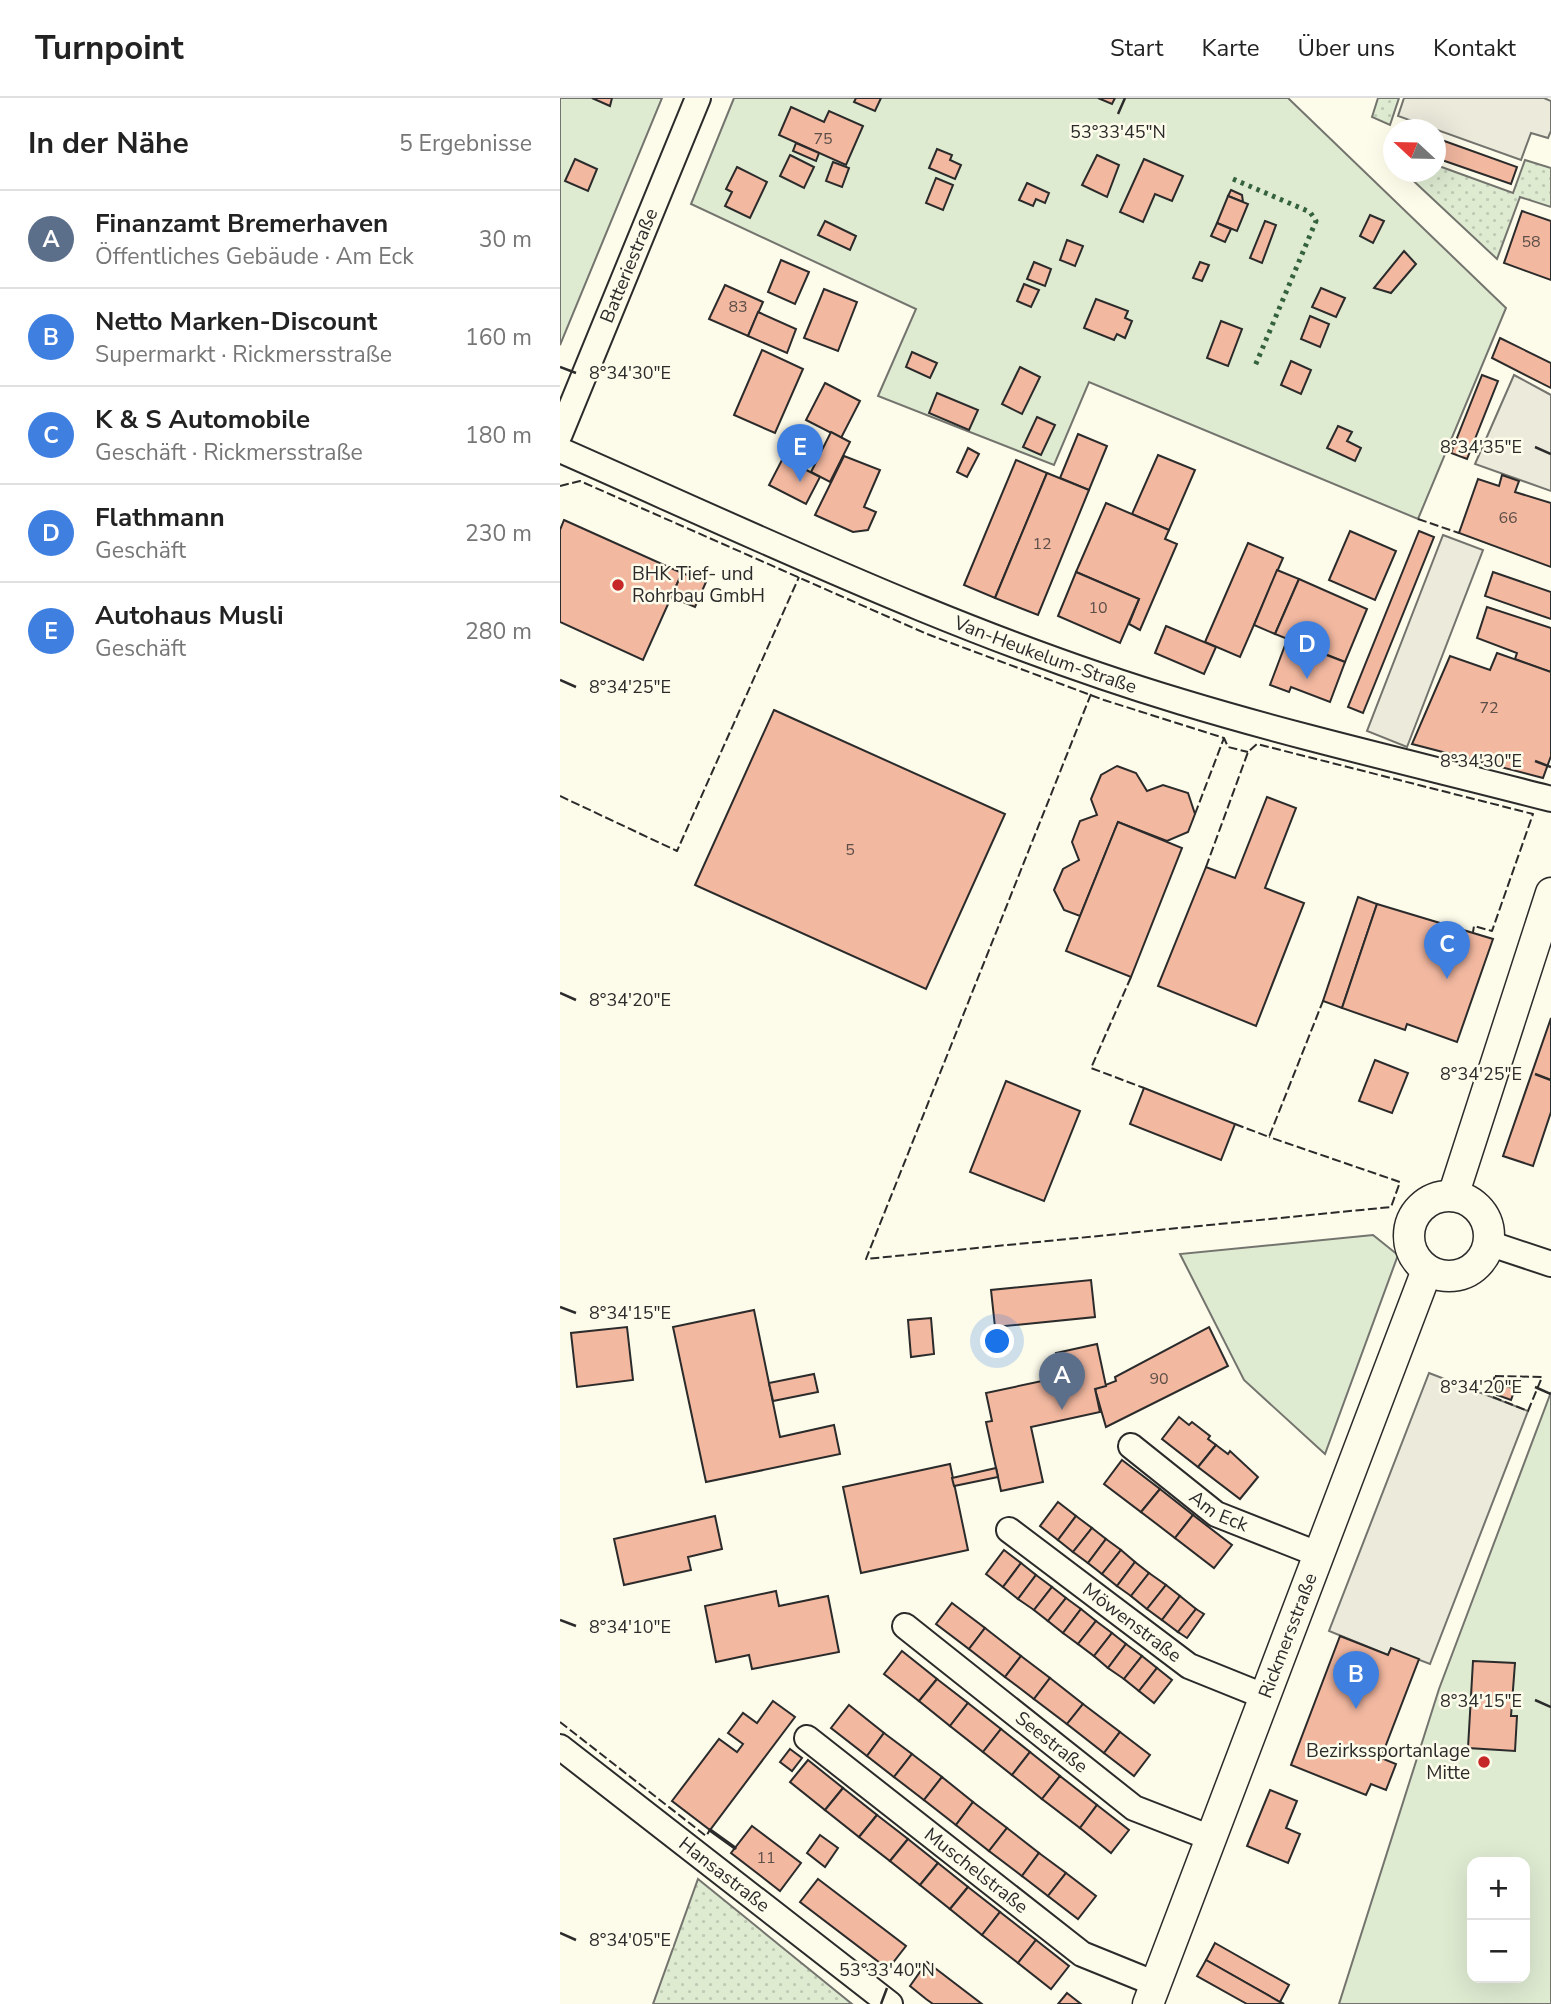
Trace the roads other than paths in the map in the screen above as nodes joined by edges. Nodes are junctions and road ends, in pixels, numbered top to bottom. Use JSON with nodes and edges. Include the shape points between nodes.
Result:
{"nodes":[{"id":1,"x":698,"y":98,"type":"edge"},
{"id":2,"x":560,"y":434,"type":"edge"},
{"id":3,"x":560,"y":450,"type":"edge"},
{"id":4,"x":1551,"y":799,"type":"edge"},
{"id":5,"x":1551,"y":893,"type":"edge"},
{"id":6,"x":1453,"y":1196,"type":"junction"},
{"id":7,"x":1488,"y":1243,"type":"junction"},
{"id":8,"x":1551,"y":1264,"type":"edge"},
{"id":9,"x":1427,"y":1269,"type":"junction"},
{"id":10,"x":1131,"y":1446,"type":"dead end"},
{"id":11,"x":1009,"y":1530,"type":"dead end"},
{"id":12,"x":1320,"y":1555,"type":"junction"},
{"id":13,"x":905,"y":1626,"type":"dead end"},
{"id":14,"x":1266,"y":1697,"type":"junction"},
{"id":15,"x":807,"y":1738,"type":"dead end"},
{"id":16,"x":560,"y":1747,"type":"edge"},
{"id":17,"x":1211,"y":1838,"type":"junction"},
{"id":18,"x":1152,"y":1994,"type":"edge"},
{"id":19,"x":890,"y":2004,"type":"edge"}],
"edges":[{"from":1,"to":2,"type":"street","name":"Batteriestraße"},
{"from":3,"to":4,"type":"street","name":"Van-Heukelum-Straße","via":[[876,590],[1049,656],[1182,702]]},
{"from":5,"to":6,"type":"main road"},
{"from":6,"to":7,"type":"main road","via":[[1481,1213]]},
{"from":6,"to":9,"type":"main road","via":[[1426,1203],[1410,1225],[1410,1248]]},
{"from":7,"to":8,"type":"street"},
{"from":7,"to":9,"type":"main road","via":[[1480,1261],[1465,1272],[1446,1276]]},
{"from":9,"to":12,"type":"main road","name":"Rickmersstraße"},
{"from":10,"to":12,"type":"street","name":"Am Eck","via":[[1216,1514]]},
{"from":11,"to":14,"type":"street","name":"Möwenstraße","via":[[1189,1666]]},
{"from":12,"to":14,"type":"main road","name":"Rickmersstraße"},
{"from":13,"to":17,"type":"street","name":"Seestraße","via":[[1134,1808]]},
{"from":14,"to":17,"type":"main road","name":"Rickmersstraße"},
{"from":15,"to":18,"type":"street","name":"Muschelstraße","via":[[1082,1954]]},
{"from":16,"to":19,"type":"street","name":"Hansastraße"},
{"from":17,"to":18,"type":"main road","name":"Rickmersstraße"}]}
